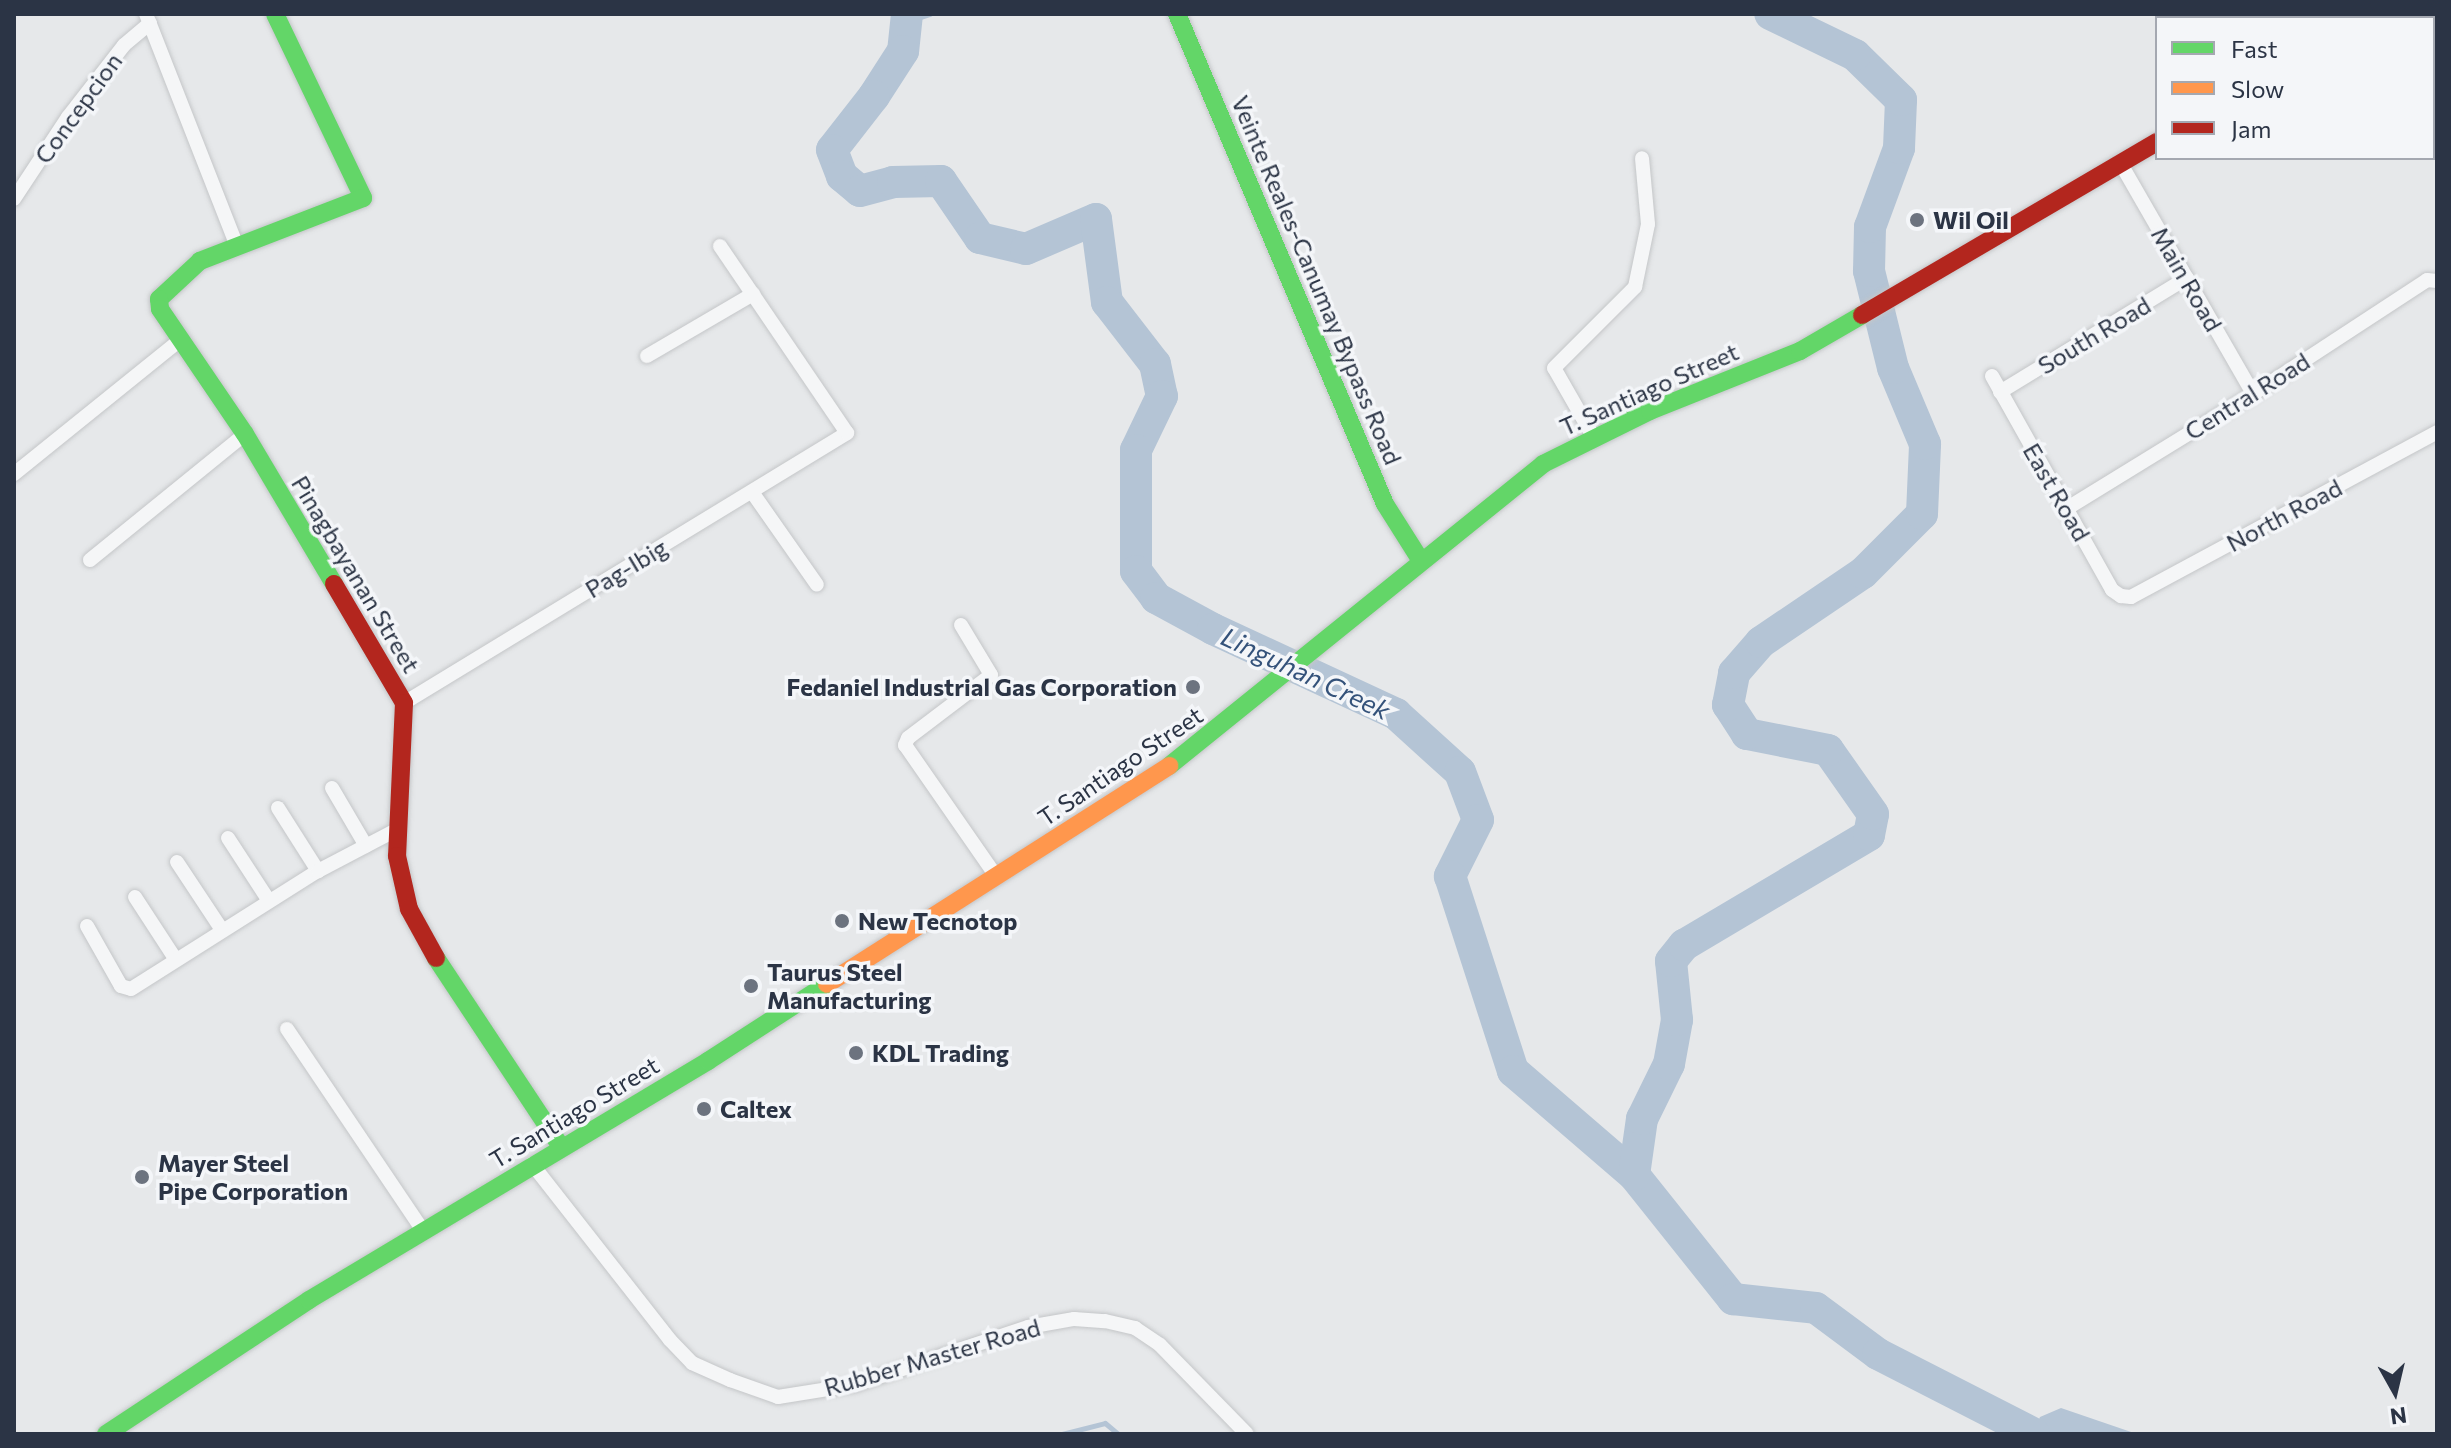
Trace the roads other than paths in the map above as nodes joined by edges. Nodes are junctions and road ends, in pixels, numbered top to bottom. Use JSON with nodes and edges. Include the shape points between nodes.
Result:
{"nodes":[{"id":1,"x":275,"y":14,"type":"edge"},
{"id":2,"x":1177,"y":14,"type":"edge"},
{"id":3,"x":148,"y":18,"type":"edge"},
{"id":4,"x":2155,"y":143,"type":"edge"},
{"id":5,"x":1642,"y":158,"type":"dead end"},
{"id":6,"x":2121,"y":164,"type":"junction"},
{"id":7,"x":14,"y":199,"type":"edge"},
{"id":8,"x":237,"y":246,"type":"junction"},
{"id":9,"x":720,"y":246,"type":"dead end"},
{"id":10,"x":2187,"y":278,"type":"junction"},
{"id":11,"x":2432,"y":280,"type":"edge"},
{"id":12,"x":753,"y":294,"type":"junction"},
{"id":13,"x":179,"y":341,"type":"junction"},
{"id":14,"x":647,"y":356,"type":"dead end"},
{"id":15,"x":1992,"y":376,"type":"dead end"},
{"id":16,"x":2000,"y":392,"type":"junction"},
{"id":17,"x":2253,"y":394,"type":"junction"},
{"id":18,"x":2437,"y":432,"type":"edge"},
{"id":19,"x":245,"y":434,"type":"junction"},
{"id":20,"x":1593,"y":436,"type":"junction"},
{"id":21,"x":14,"y":474,"type":"edge"},
{"id":22,"x":752,"y":492,"type":"junction"},
{"id":23,"x":2066,"y":509,"type":"junction"},
{"id":24,"x":90,"y":560,"type":"dead end"},
{"id":25,"x":1421,"y":561,"type":"junction"},
{"id":26,"x":817,"y":585,"type":"dead end"},
{"id":27,"x":2131,"y":597,"type":"joint"},
{"id":28,"x":961,"y":625,"type":"dead end"},
{"id":29,"x":404,"y":703,"type":"junction"},
{"id":30,"x":332,"y":788,"type":"dead end"},
{"id":31,"x":278,"y":808,"type":"dead end"},
{"id":32,"x":396,"y":830,"type":"junction"},
{"id":33,"x":228,"y":838,"type":"dead end"},
{"id":34,"x":366,"y":846,"type":"junction"},
{"id":35,"x":177,"y":862,"type":"dead end"},
{"id":36,"x":318,"y":871,"type":"junction"},
{"id":37,"x":996,"y":876,"type":"junction"},
{"id":38,"x":135,"y":897,"type":"dead end"},
{"id":39,"x":269,"y":901,"type":"junction"},
{"id":40,"x":87,"y":926,"type":"dead end"},
{"id":41,"x":222,"y":930,"type":"junction"},
{"id":42,"x":176,"y":960,"type":"junction"},
{"id":43,"x":287,"y":1029,"type":"dead end"},
{"id":44,"x":561,"y":1147,"type":"junction"},
{"id":45,"x":532,"y":1164,"type":"junction"},
{"id":46,"x":423,"y":1231,"type":"junction"},
{"id":47,"x":106,"y":1434,"type":"edge"},
{"id":48,"x":1247,"y":1434,"type":"edge"}],
"edges":[{"from":1,"to":8,"type":"main road","via":[[363,198]]},
{"from":2,"to":25,"type":"main road","name":"Veinte Reales-Canumay Bypass Road","via":[[1385,504]]},
{"from":3,"to":7,"type":"street","name":"Concepcion","via":[[68,117]]},
{"from":3,"to":8,"type":"street"},
{"from":4,"to":6,"type":"main road","name":"T. Santiago Street"},
{"from":5,"to":20,"type":"street","via":[[1648,224],[1635,287],[1554,368]]},
{"from":6,"to":10,"type":"street","name":"Main Road"},
{"from":6,"to":20,"type":"main road","name":"T. Santiago Street","via":[[1800,351]]},
{"from":8,"to":13,"type":"main road","name":"Pinagbayanan Street","via":[[200,261],[159,299]]},
{"from":9,"to":12,"type":"street"},
{"from":10,"to":16,"type":"street","name":"South Road"},
{"from":10,"to":17,"type":"street","name":"Main Road"},
{"from":11,"to":17,"type":"street","name":"Central Road"},
{"from":12,"to":14,"type":"street"},
{"from":12,"to":22,"type":"street","name":"Pag-Ibig","via":[[847,433]]},
{"from":13,"to":19,"type":"main road","name":"Pinagbayanan Street"},
{"from":13,"to":21,"type":"street"},
{"from":15,"to":16,"type":"street","name":"East Road"},
{"from":16,"to":23,"type":"street","name":"East Road"},
{"from":17,"to":23,"type":"street","name":"Central Road"},
{"from":18,"to":27,"type":"street","name":"North Road"},
{"from":19,"to":24,"type":"street"},
{"from":19,"to":29,"type":"main road","name":"Pinagbayanan Street"},
{"from":20,"to":25,"type":"main road","name":"T. Santiago Street","via":[[1543,464]]},
{"from":22,"to":26,"type":"street"},
{"from":22,"to":29,"type":"street","name":"Pag-Ibig"},
{"from":23,"to":27,"type":"street","name":"East Road","via":[[2112,590]]},
{"from":25,"to":37,"type":"main road","name":"T. Santiago Street","via":[[1187,754]]},
{"from":28,"to":37,"type":"street","via":[[991,675],[905,745]]},
{"from":29,"to":32,"type":"main road","name":"Pinagbayanan Street"},
{"from":30,"to":34,"type":"street"},
{"from":31,"to":36,"type":"street"},
{"from":32,"to":34,"type":"street"},
{"from":32,"to":44,"type":"main road","name":"Pinagbayanan Street","via":[[402,888],[427,944]]},
{"from":33,"to":39,"type":"street"},
{"from":34,"to":36,"type":"street"},
{"from":35,"to":41,"type":"street"},
{"from":36,"to":39,"type":"street"},
{"from":37,"to":44,"type":"main road","name":"T. Santiago Street","via":[[708,1061]]},
{"from":38,"to":42,"type":"street"},
{"from":39,"to":41,"type":"street"},
{"from":40,"to":42,"type":"street","via":[[126,989]]},
{"from":41,"to":42,"type":"street"},
{"from":43,"to":46,"type":"street"},
{"from":44,"to":45,"type":"main road","name":"T. Santiago Street"},
{"from":45,"to":46,"type":"main road","name":"T. Santiago Street"},
{"from":45,"to":48,"type":"street","name":"Rubber Master Road","via":[[670,1340],[692,1363],[730,1380],[778,1397],[854,1385],[1028,1327],[1074,1319],[1105,1321],[1135,1328],[1160,1345]]},
{"from":46,"to":47,"type":"main road","name":"T. Santiago Street"}]}
